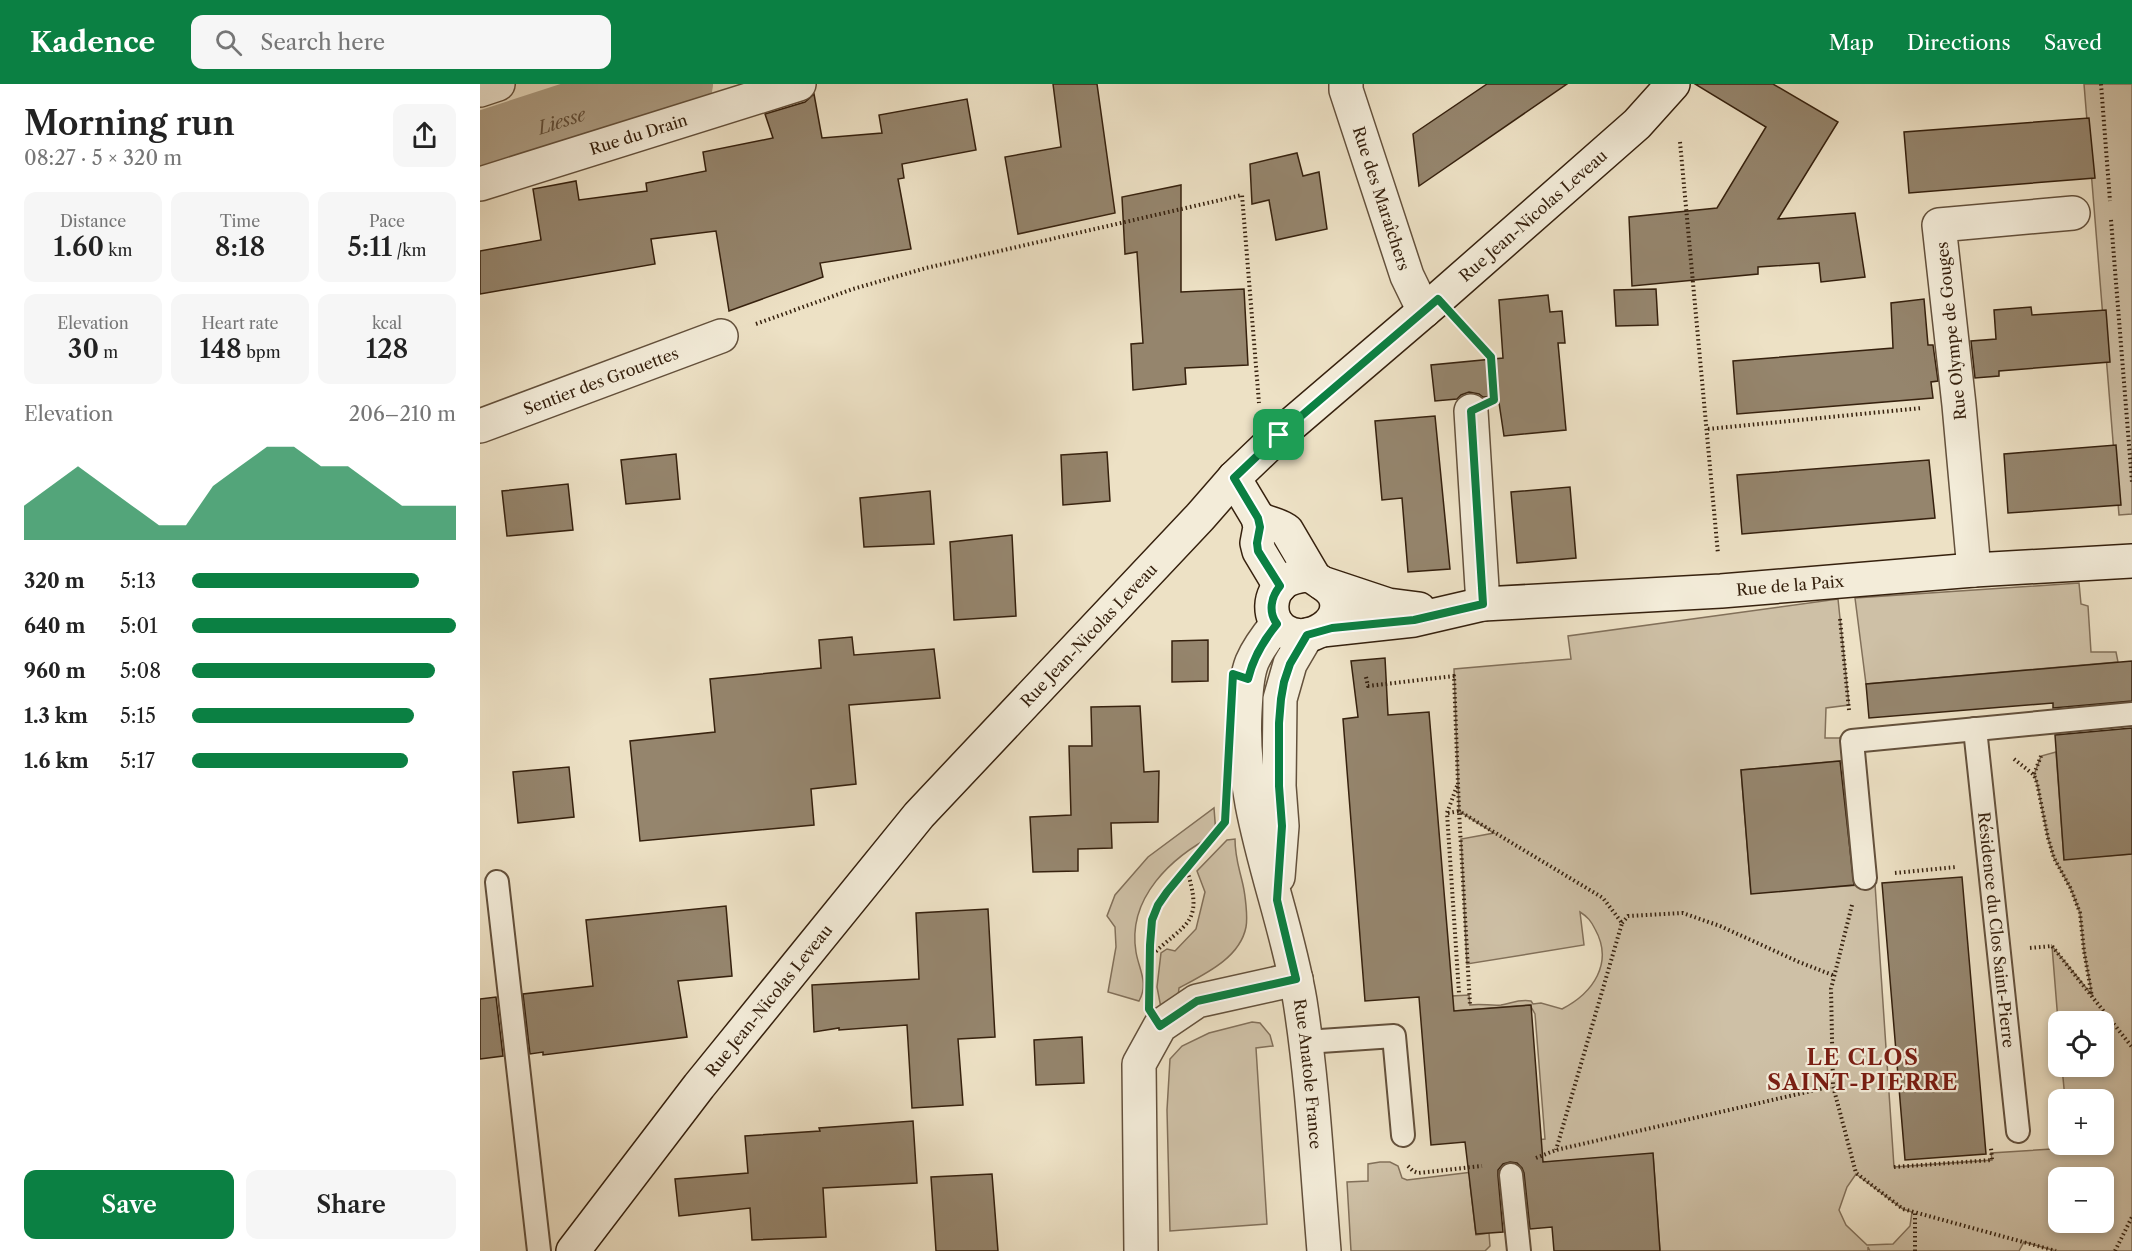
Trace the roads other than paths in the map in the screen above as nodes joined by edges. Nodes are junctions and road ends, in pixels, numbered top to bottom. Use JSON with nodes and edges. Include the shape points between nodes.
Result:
{"nodes":[{"id":1,"x":498,"y":84,"type":"edge"},
{"id":2,"x":799,"y":84,"type":"edge"},
{"id":3,"x":1346,"y":84,"type":"edge"},
{"id":4,"x":1673,"y":84,"type":"edge"},
{"id":5,"x":480,"y":90,"type":"edge"},
{"id":6,"x":480,"y":184,"type":"edge"},
{"id":7,"x":2073,"y":213,"type":"dead end"},
{"id":8,"x":1431,"y":305,"type":"junction"},
{"id":9,"x":721,"y":336,"type":"road end"},
{"id":10,"x":1471,"y":411,"type":"road end"},
{"id":11,"x":480,"y":426,"type":"edge"},
{"id":12,"x":1234,"y":478,"type":"junction"},
{"id":13,"x":1258,"y":518,"type":"junction"},
{"id":14,"x":2132,"y":561,"type":"edge"},
{"id":15,"x":1974,"y":570,"type":"junction"},
{"id":16,"x":1318,"y":580,"type":"junction"},
{"id":17,"x":1280,"y":586,"type":"junction"},
{"id":18,"x":1483,"y":604,"type":"junction"},
{"id":19,"x":1448,"y":613,"type":"junction"},
{"id":20,"x":1277,"y":624,"type":"junction"},
{"id":21,"x":1315,"y":633,"type":"junction"},
{"id":22,"x":2132,"y":714,"type":"edge"},
{"id":23,"x":1975,"y":729,"type":"junction"},
{"id":24,"x":1865,"y":877,"type":"road end"},
{"id":25,"x":497,"y":882,"type":"dead end"},
{"id":26,"x":1277,"y":900,"type":"junction"},
{"id":27,"x":1296,"y":979,"type":"junction"},
{"id":28,"x":1306,"y":1042,"type":"junction"},
{"id":29,"x":2018,"y":1131,"type":"dead end"},
{"id":30,"x":1403,"y":1135,"type":"dead end"},
{"id":31,"x":1511,"y":1175,"type":"dead end"},
{"id":32,"x":539,"y":1251,"type":"edge"},
{"id":33,"x":573,"y":1251,"type":"edge"},
{"id":34,"x":1141,"y":1251,"type":"edge"},
{"id":35,"x":1324,"y":1251,"type":"edge"},
{"id":36,"x":1519,"y":1251,"type":"edge"}],
"edges":[{"from":1,"to":5,"type":"street"},
{"from":2,"to":6,"type":"street","name":"Rue du Drain"},
{"from":3,"to":8,"type":"street","name":"Rue des Maraîchers","via":[[1407,276]]},
{"from":4,"to":8,"type":"street","name":"Rue Jean-Nicolas Leveau","via":[[1637,124]]},
{"from":7,"to":15,"type":"street","name":"Rue Olympe de Gouges","via":[[1939,225]]},
{"from":8,"to":12,"type":"street","name":"Rue Jean-Nicolas Leveau"},
{"from":9,"to":11,"type":"street","name":"Sentier des Grouettes"},
{"from":10,"to":18,"type":"street"},
{"from":12,"to":13,"type":"street"},
{"from":12,"to":33,"type":"street","name":"Rue Jean-Nicolas Leveau","via":[[919,815],[699,1086]]},
{"from":13,"to":16,"type":"street","via":[[1287,531]]},
{"from":13,"to":17,"type":"street","via":[[1258,551]]},
{"from":14,"to":15,"type":"street","name":"Rue de la Paix"},
{"from":15,"to":18,"type":"street","name":"Rue de la Paix","via":[[1721,591]]},
{"from":16,"to":17,"type":"street","via":[[1306,575]]},
{"from":16,"to":19,"type":"street","via":[[1388,605]]},
{"from":16,"to":21,"type":"street","via":[[1333,592],[1336,605],[1331,621]]},
{"from":17,"to":20,"type":"street","via":[[1272,603]]},
{"from":18,"to":19,"type":"street","name":"Rue de la Paix"},
{"from":19,"to":21,"type":"street","name":"Rue de la Paix"},
{"from":20,"to":21,"type":"street","via":[[1293,635]]},
{"from":20,"to":26,"type":"street","via":[[1252,662],[1244,721],[1256,829]]},
{"from":21,"to":26,"type":"street","via":[[1290,664],[1281,699],[1282,826]]},
{"from":22,"to":23,"type":"lane"},
{"from":23,"to":24,"type":"lane","via":[[1852,741]]},
{"from":23,"to":29,"type":"lane","name":"Résidence du Clos Saint-Pierre"},
{"from":25,"to":32,"type":"lane"},
{"from":26,"to":27,"type":"street","name":"Rue Anatole France"},
{"from":27,"to":28,"type":"street","name":"Rue Anatole France"},
{"from":27,"to":34,"type":"street","via":[[1197,1001],[1160,1026],[1139,1064]]},
{"from":28,"to":30,"type":"lane","via":[[1394,1036]]},
{"from":28,"to":35,"type":"street","name":"Rue Anatole France"},
{"from":31,"to":36,"type":"lane"}]}
